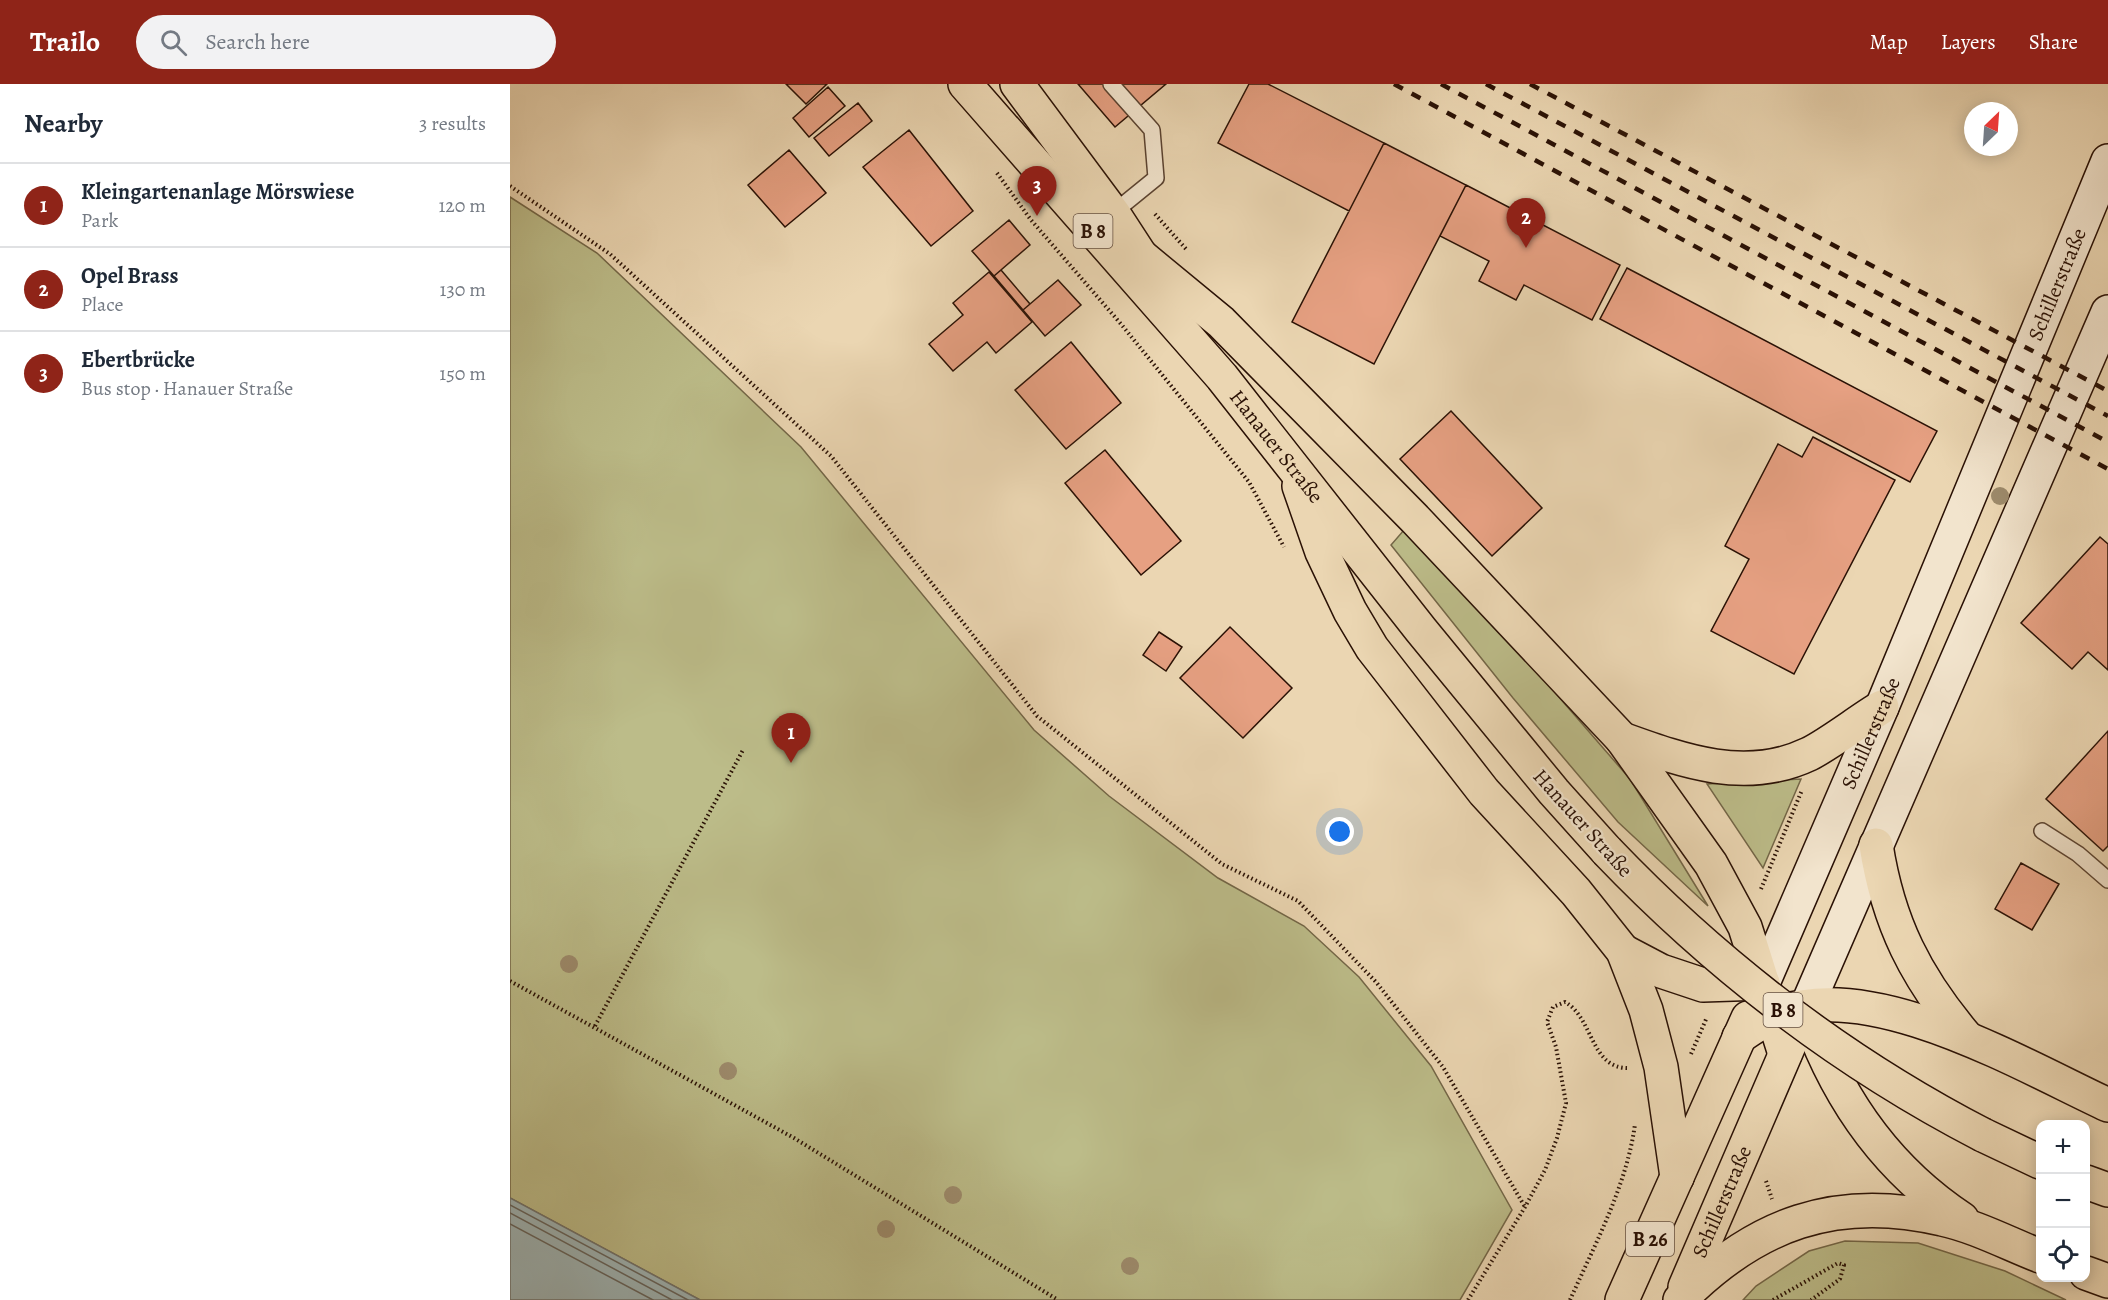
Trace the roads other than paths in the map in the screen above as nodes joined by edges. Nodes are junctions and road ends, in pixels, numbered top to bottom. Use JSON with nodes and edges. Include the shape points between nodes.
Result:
{"nodes":[{"id":1,"x":965,"y":84,"type":"edge"},
{"id":2,"x":1017,"y":84,"type":"edge"},
{"id":3,"x":1111,"y":84,"type":"edge"},
{"id":4,"x":2108,"y":161,"type":"edge"},
{"id":5,"x":1113,"y":213,"type":"junction"},
{"id":6,"x":1141,"y":256,"type":"junction"},
{"id":7,"x":2108,"y":312,"type":"edge"},
{"id":8,"x":1222,"y":377,"type":"junction"},
{"id":9,"x":1292,"y":462,"type":"junction"},
{"id":10,"x":1882,"y":706,"type":"junction"},
{"id":11,"x":1623,"y":739,"type":"junction"},
{"id":12,"x":2042,"y":831,"type":"dead end"},
{"id":13,"x":1876,"y":844,"type":"junction"},
{"id":14,"x":2108,"y":880,"type":"edge"},
{"id":15,"x":1623,"y":951,"type":"junction"},
{"id":16,"x":1829,"y":953,"type":"junction"},
{"id":17,"x":1778,"y":978,"type":"junction"},
{"id":18,"x":1806,"y":1008,"type":"junction"},
{"id":19,"x":1774,"y":1015,"type":"junction"},
{"id":20,"x":1739,"y":1037,"type":"junction"},
{"id":21,"x":1967,"y":1038,"type":"junction"},
{"id":22,"x":1785,"y":1054,"type":"junction"},
{"id":23,"x":2108,"y":1105,"type":"edge"},
{"id":24,"x":2036,"y":1160,"type":"edge"},
{"id":25,"x":1677,"y":1177,"type":"junction"},
{"id":26,"x":2090,"y":1184,"type":"edge"},
{"id":27,"x":2108,"y":1190,"type":"edge"},
{"id":28,"x":1983,"y":1234,"type":"junction"},
{"id":29,"x":2036,"y":1254,"type":"edge"},
{"id":30,"x":2090,"y":1275,"type":"edge"},
{"id":31,"x":2108,"y":1281,"type":"edge"},
{"id":32,"x":1622,"y":1300,"type":"edge"},
{"id":33,"x":1680,"y":1300,"type":"edge"}],
"edges":[{"from":1,"to":8,"type":"main road","name":"Hanauer Straße","number":"B 8"},
{"from":2,"to":5,"type":"main road","name":"Hanauer Straße","number":"B 8"},
{"from":3,"to":5,"type":"lane","via":[[1152,130],[1156,178]]},
{"from":4,"to":10,"type":"main road","name":"Schillerstraße"},
{"from":5,"to":6,"type":"main road","name":"Hanauer Straße","number":"B 8"},
{"from":6,"to":8,"type":"main road","name":"Hanauer Straße","number":"B 8"},
{"from":6,"to":11,"type":"main road","via":[[1229,330]]},
{"from":7,"to":13,"type":"main road","name":"Schillerstraße"},
{"from":8,"to":9,"type":"main road","name":"Hanauer Straße","number":"B 8"},
{"from":9,"to":15,"type":"main road","via":[[1322,552],[1372,648],[1484,792],[1576,892]]},
{"from":9,"to":24,"type":"main road","name":"Hanauer Straße","number":"B 8","bridge":true,"via":[[1420,630],[1554,792],[1684,928],[1759,992],[1847,1055],[1921,1101]]},
{"from":10,"to":11,"type":"main road","via":[[1810,753],[1758,768],[1730,770],[1695,763]]},
{"from":10,"to":17,"type":"main road","name":"Schillerstraße","via":[[1788,922]]},
{"from":11,"to":17,"type":"main road","via":[[1711,864]]},
{"from":12,"to":14,"type":"lane"},
{"from":13,"to":16,"type":"main road","name":"Schillerstraße"},
{"from":13,"to":21,"type":"main road","via":[[1881,876],[1900,937],[1918,973]]},
{"from":15,"to":17,"type":"main road","via":[[1661,971],[1703,985]]},
{"from":15,"to":25,"type":"main road","via":[[1646,1010],[1661,1067]]},
{"from":16,"to":17,"type":"main road"},
{"from":16,"to":18,"type":"main road","name":"Schillerstraße"},
{"from":17,"to":18,"type":"main road"},
{"from":17,"to":19,"type":"main road"},
{"from":17,"to":20,"type":"main road","name":"Schillerstraße"},
{"from":18,"to":19,"type":"main road"},
{"from":18,"to":21,"type":"main road","via":[[1864,1007]]},
{"from":18,"to":22,"type":"main road","name":"Schillerstraße"},
{"from":18,"to":28,"type":"main road","via":[[1821,1053],[1872,1138],[1905,1174]]},
{"from":19,"to":20,"type":"main road"},
{"from":19,"to":22,"type":"main road"},
{"from":20,"to":25,"type":"main road","name":"Schillerstraße"},
{"from":21,"to":23,"type":"main road"},
{"from":22,"to":33,"type":"main road","name":"Schillerstraße"},
{"from":25,"to":32,"type":"main road","name":"Schillerstraße","number":"B 26"},
{"from":26,"to":27,"type":"main road"},
{"from":28,"to":29,"type":"main road"},
{"from":28,"to":33,"type":"main road","via":[[1944,1219],[1904,1211],[1862,1210],[1821,1215],[1781,1227],[1743,1246],[1709,1271]]},
{"from":30,"to":31,"type":"main road"}]}
